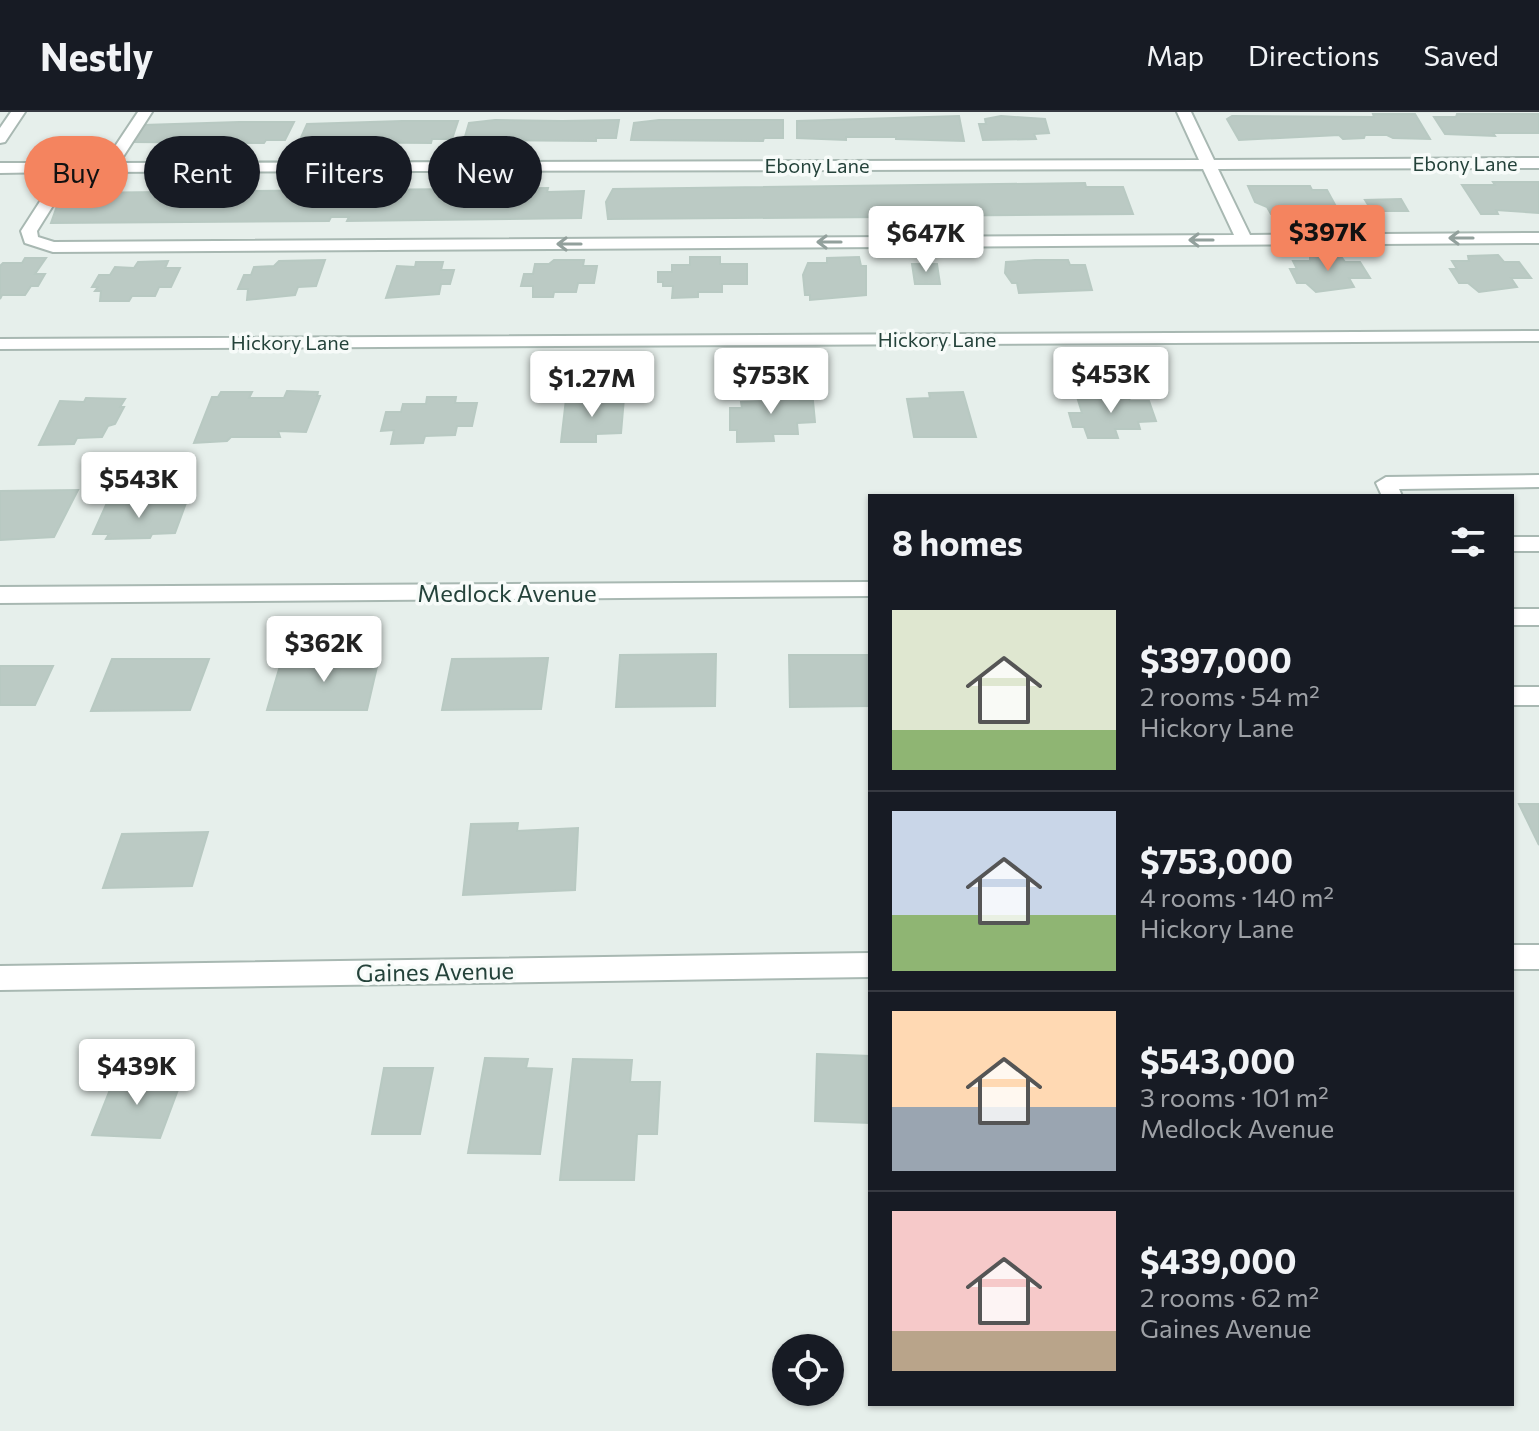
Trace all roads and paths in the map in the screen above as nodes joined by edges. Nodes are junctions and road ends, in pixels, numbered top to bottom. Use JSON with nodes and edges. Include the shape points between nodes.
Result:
{"nodes":[{"id":1,"x":17,"y":112,"type":"edge"},
{"id":2,"x":145,"y":112,"type":"edge"},
{"id":3,"x":1184,"y":112,"type":"edge"},
{"id":4,"x":0,"y":113,"type":"edge"},
{"id":5,"x":128,"y":138,"type":"edge"},
{"id":6,"x":0,"y":139,"type":"edge"},
{"id":7,"x":1539,"y":163,"type":"edge"},
{"id":8,"x":1207,"y":164,"type":"junction"},
{"id":9,"x":0,"y":168,"type":"edge"},
{"id":10,"x":24,"y":169,"type":"edge"},
{"id":11,"x":128,"y":170,"type":"edge"},
{"id":12,"x":44,"y":208,"type":"edge"},
{"id":13,"x":1539,"y":238,"type":"edge"},
{"id":14,"x":1244,"y":239,"type":"junction"},
{"id":15,"x":1539,"y":336,"type":"edge"},
{"id":16,"x":0,"y":344,"type":"edge"},
{"id":17,"x":1539,"y":481,"type":"edge"},
{"id":18,"x":1391,"y":494,"type":"edge"},
{"id":19,"x":1514,"y":544,"type":"edge"},
{"id":20,"x":1539,"y":544,"type":"edge"},
{"id":21,"x":868,"y":589,"type":"edge"},
{"id":22,"x":0,"y":595,"type":"edge"},
{"id":23,"x":1514,"y":617,"type":"edge"},
{"id":24,"x":1539,"y":617,"type":"edge"},
{"id":25,"x":1514,"y":696,"type":"edge"},
{"id":26,"x":1539,"y":696,"type":"edge"},
{"id":27,"x":1514,"y":957,"type":"edge"},
{"id":28,"x":1539,"y":957,"type":"edge"},
{"id":29,"x":868,"y":965,"type":"edge"},
{"id":30,"x":0,"y":978,"type":"edge"}],
"edges":[{"from":1,"to":4,"type":"street"},
{"from":1,"to":6,"type":"street"},
{"from":2,"to":5,"type":"street"},
{"from":3,"to":8,"type":"street"},
{"from":7,"to":8,"type":"street","name":"Ebony Lane"},
{"from":8,"to":11,"type":"street","name":"Ebony Lane"},
{"from":8,"to":14,"type":"street"},
{"from":9,"to":10,"type":"street","name":"Ebony Lane"},
{"from":14,"to":12,"type":"street","one_way":true,"via":[[84,247],[31,240],[29,231]]},
{"from":13,"to":14,"type":"street","one_way":true},
{"from":15,"to":16,"type":"street","name":"Hickory Lane"},
{"from":17,"to":18,"type":"street","via":[[1386,483]]},
{"from":19,"to":20,"type":"street"},
{"from":21,"to":22,"type":"street","name":"Medlock Avenue"},
{"from":23,"to":24,"type":"street"},
{"from":25,"to":26,"type":"street"},
{"from":27,"to":28,"type":"street"},
{"from":29,"to":30,"type":"street","name":"Gaines Avenue"}]}
